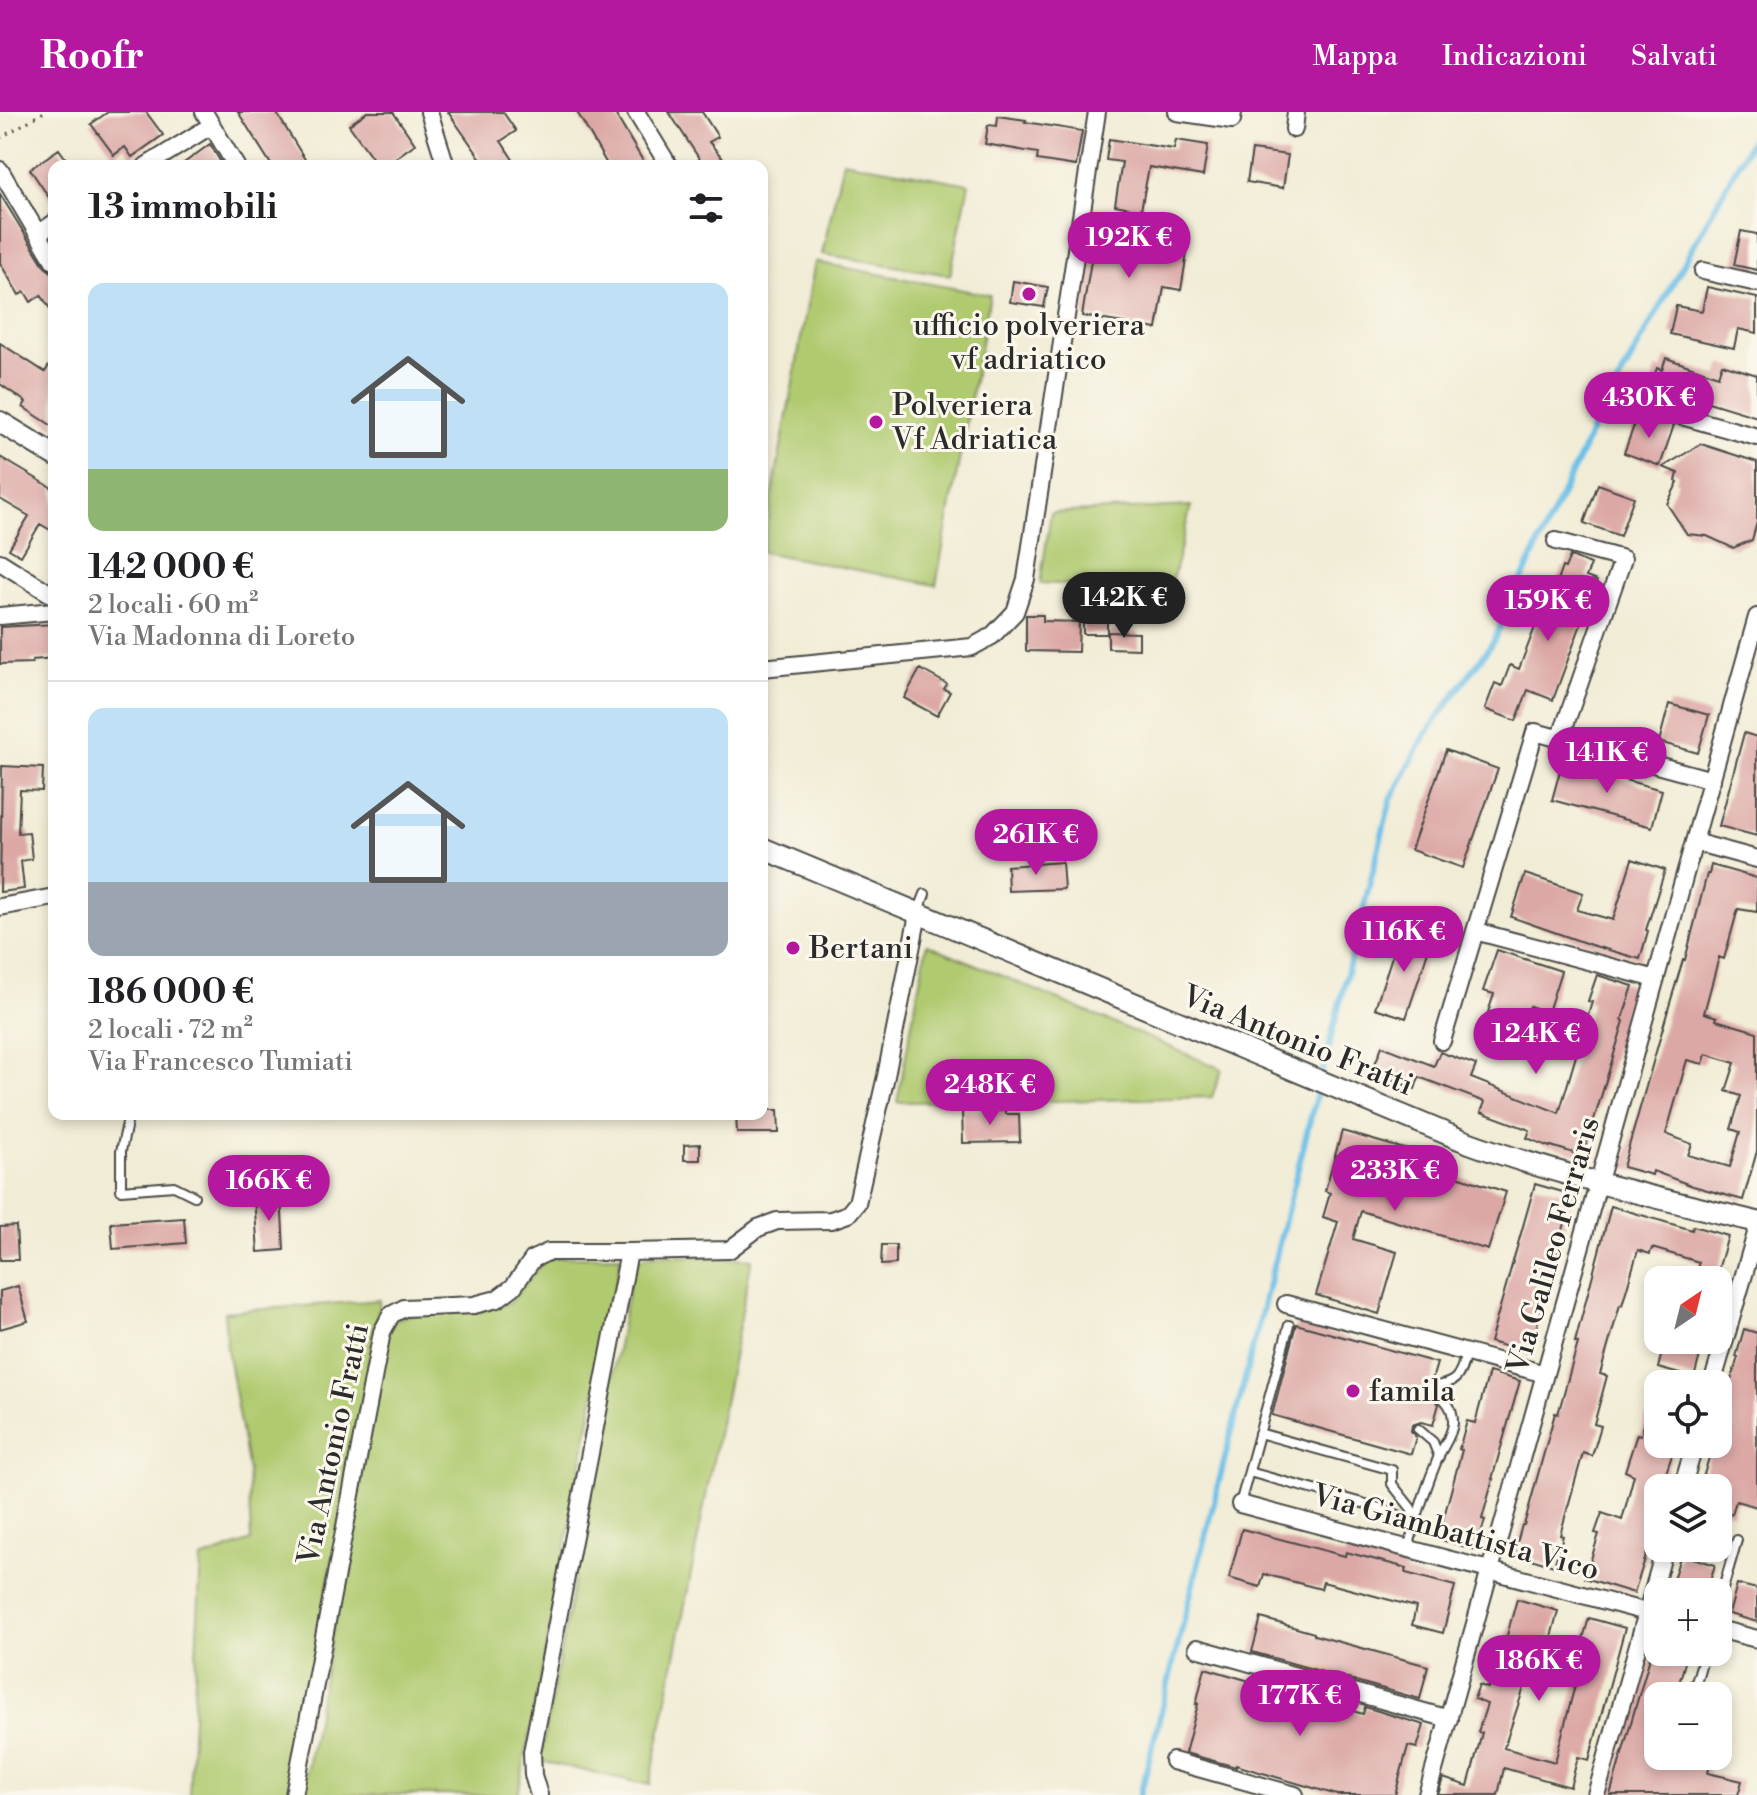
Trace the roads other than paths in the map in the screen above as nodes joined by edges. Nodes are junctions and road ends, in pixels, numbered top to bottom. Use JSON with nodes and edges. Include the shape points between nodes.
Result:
{"nodes":[{"id":1,"x":429,"y":112,"type":"edge"},
{"id":2,"x":636,"y":112,"type":"edge"},
{"id":3,"x":1097,"y":112,"type":"edge"},
{"id":4,"x":1177,"y":112,"type":"edge"},
{"id":5,"x":1232,"y":116,"type":"edge"},
{"id":6,"x":208,"y":118,"type":"edge"},
{"id":7,"x":154,"y":160,"type":"edge"},
{"id":8,"x":232,"y":160,"type":"edge"},
{"id":9,"x":444,"y":160,"type":"edge"},
{"id":10,"x":665,"y":160,"type":"edge"},
{"id":11,"x":0,"y":170,"type":"edge"},
{"id":12,"x":48,"y":227,"type":"edge"},
{"id":13,"x":38,"y":234,"type":"junction"},
{"id":14,"x":48,"y":251,"type":"edge"},
{"id":15,"x":1703,"y":271,"type":"dead end"},
{"id":16,"x":1757,"y":283,"type":"edge"},
{"id":17,"x":1631,"y":402,"type":"dead end"},
{"id":18,"x":0,"y":422,"type":"edge"},
{"id":19,"x":1757,"y":437,"type":"edge"},
{"id":20,"x":48,"y":451,"type":"edge"},
{"id":21,"x":1556,"y":541,"type":"dead end"},
{"id":22,"x":0,"y":562,"type":"edge"},
{"id":23,"x":48,"y":592,"type":"edge"},
{"id":24,"x":48,"y":612,"type":"edge"},
{"id":25,"x":0,"y":616,"type":"edge"},
{"id":26,"x":1757,"y":617,"type":"edge"},
{"id":27,"x":768,"y":667,"type":"edge"},
{"id":28,"x":1560,"y":739,"type":"junction"},
{"id":29,"x":1712,"y":780,"type":"junction"},
{"id":30,"x":1694,"y":842,"type":"junction"},
{"id":31,"x":768,"y":851,"type":"edge"},
{"id":32,"x":1757,"y":859,"type":"edge"},
{"id":33,"x":925,"y":894,"type":"dead end"},
{"id":34,"x":48,"y":898,"type":"edge"},
{"id":35,"x":0,"y":907,"type":"edge"},
{"id":36,"x":918,"y":914,"type":"junction"},
{"id":37,"x":1475,"y":931,"type":"junction"},
{"id":38,"x":1656,"y":979,"type":"junction"},
{"id":39,"x":1442,"y":1041,"type":"dead end"},
{"id":40,"x":128,"y":1120,"type":"edge"},
{"id":41,"x":1600,"y":1183,"type":"junction"},
{"id":42,"x":194,"y":1196,"type":"dead end"},
{"id":43,"x":1757,"y":1222,"type":"edge"},
{"id":44,"x":1757,"y":1230,"type":"edge"},
{"id":45,"x":629,"y":1252,"type":"junction"},
{"id":46,"x":1286,"y":1304,"type":"dead end"},
{"id":47,"x":1289,"y":1325,"type":"dead end"},
{"id":48,"x":1466,"y":1353,"type":"junction"},
{"id":49,"x":1716,"y":1370,"type":"edge"},
{"id":50,"x":1545,"y":1374,"type":"junction"},
{"id":51,"x":1418,"y":1429,"type":"dead end"},
{"id":52,"x":1259,"y":1433,"type":"junction"},
{"id":53,"x":1439,"y":1457,"type":"junction"},
{"id":54,"x":1249,"y":1472,"type":"junction"},
{"id":55,"x":1240,"y":1504,"type":"joint"},
{"id":56,"x":1415,"y":1522,"type":"junction"},
{"id":57,"x":1737,"y":1540,"type":"dead end"},
{"id":58,"x":1407,"y":1549,"type":"junction"},
{"id":59,"x":1490,"y":1570,"type":"junction"},
{"id":60,"x":1726,"y":1578,"type":"edge"},
{"id":61,"x":1644,"y":1611,"type":"edge"},
{"id":62,"x":1732,"y":1633,"type":"edge"},
{"id":63,"x":1644,"y":1639,"type":"edge"},
{"id":64,"x":1757,"y":1639,"type":"edge"},
{"id":65,"x":1197,"y":1648,"type":"dead end"},
{"id":66,"x":1449,"y":1719,"type":"junction"},
{"id":67,"x":1173,"y":1761,"type":"dead end"},
{"id":68,"x":1235,"y":1778,"type":"junction"},
{"id":69,"x":294,"y":1795,"type":"edge"},
{"id":70,"x":539,"y":1795,"type":"edge"},
{"id":71,"x":1230,"y":1795,"type":"edge"},
{"id":72,"x":1295,"y":1795,"type":"edge"},
{"id":73,"x":1427,"y":1795,"type":"edge"},
{"id":74,"x":1596,"y":1795,"type":"edge"}],
"edges":[{"from":1,"to":9,"type":"street"},
{"from":2,"to":10,"type":"street"},
{"from":3,"to":27,"type":"street","via":[[1026,579],[1015,612],[992,636],[972,647]]},
{"from":4,"to":5,"type":"street"},
{"from":6,"to":7,"type":"street"},
{"from":6,"to":8,"type":"street"},
{"from":11,"to":13,"type":"street"},
{"from":12,"to":13,"type":"street"},
{"from":13,"to":14,"type":"street"},
{"from":15,"to":16,"type":"street"},
{"from":17,"to":19,"type":"street"},
{"from":18,"to":20,"type":"street"},
{"from":21,"to":28,"type":"street","via":[[1623,559]]},
{"from":22,"to":23,"type":"street"},
{"from":24,"to":25,"type":"street"},
{"from":26,"to":29,"type":"street","name":"Via Galileo Ferraris"},
{"from":28,"to":29,"type":"street"},
{"from":28,"to":37,"type":"street","via":[[1535,732]]},
{"from":29,"to":30,"type":"street","name":"Via Galileo Ferraris"},
{"from":30,"to":32,"type":"street"},
{"from":30,"to":38,"type":"street","name":"Via Galileo Ferraris"},
{"from":31,"to":36,"type":"street","name":"Via Antonio Fratti"},
{"from":33,"to":36,"type":"lane"},
{"from":34,"to":35,"type":"street"},
{"from":36,"to":41,"type":"street","name":"Via Antonio Fratti","via":[[1486,1149]]},
{"from":36,"to":45,"type":"street","name":"Via Antonio Fratti","via":[[857,1203],[848,1214],[831,1220],[777,1221],[729,1250]]},
{"from":37,"to":38,"type":"street"},
{"from":37,"to":39,"type":"street"},
{"from":38,"to":41,"type":"street","name":"Via Galileo Ferraris"},
{"from":40,"to":42,"type":"lane","via":[[121,1190],[174,1186]]},
{"from":41,"to":43,"type":"street","name":"Via Antonio Fratti"},
{"from":41,"to":50,"type":"street","name":"Via Galileo Ferraris"},
{"from":44,"to":49,"type":"street"},
{"from":45,"to":69,"type":"street","name":"Via Antonio Fratti","via":[[548,1252],[533,1259],[497,1299],[404,1308],[391,1315],[382,1332]]},
{"from":45,"to":70,"type":"street","via":[[532,1752]]},
{"from":46,"to":48,"type":"street"},
{"from":47,"to":52,"type":"lane"},
{"from":48,"to":50,"type":"street"},
{"from":48,"to":53,"type":"lane","via":[[1461,1372],[1449,1385],[1430,1387],[1448,1402],[1453,1421]]},
{"from":50,"to":59,"type":"street","name":"Via Galileo Ferraris"},
{"from":51,"to":53,"type":"lane","via":[[1433,1442]]},
{"from":52,"to":54,"type":"lane"},
{"from":52,"to":56,"type":"lane","via":[[1392,1470],[1392,1484]]},
{"from":53,"to":56,"type":"lane"},
{"from":54,"to":55,"type":"lane"},
{"from":54,"to":56,"type":"lane"},
{"from":55,"to":58,"type":"street","name":"Via Giambattista Vico"},
{"from":56,"to":58,"type":"lane"},
{"from":57,"to":60,"type":"lane"},
{"from":58,"to":59,"type":"street","name":"Via Giambattista Vico"},
{"from":59,"to":61,"type":"street","name":"Via Giambattista Vico"},
{"from":59,"to":66,"type":"street","name":"Via Galileo Ferraris"},
{"from":62,"to":64,"type":"street"},
{"from":63,"to":74,"type":"street"},
{"from":65,"to":66,"type":"street"},
{"from":66,"to":73,"type":"street","name":"Via Galileo Ferraris"},
{"from":67,"to":68,"type":"street"},
{"from":68,"to":71,"type":"street"},
{"from":68,"to":72,"type":"street"}]}
